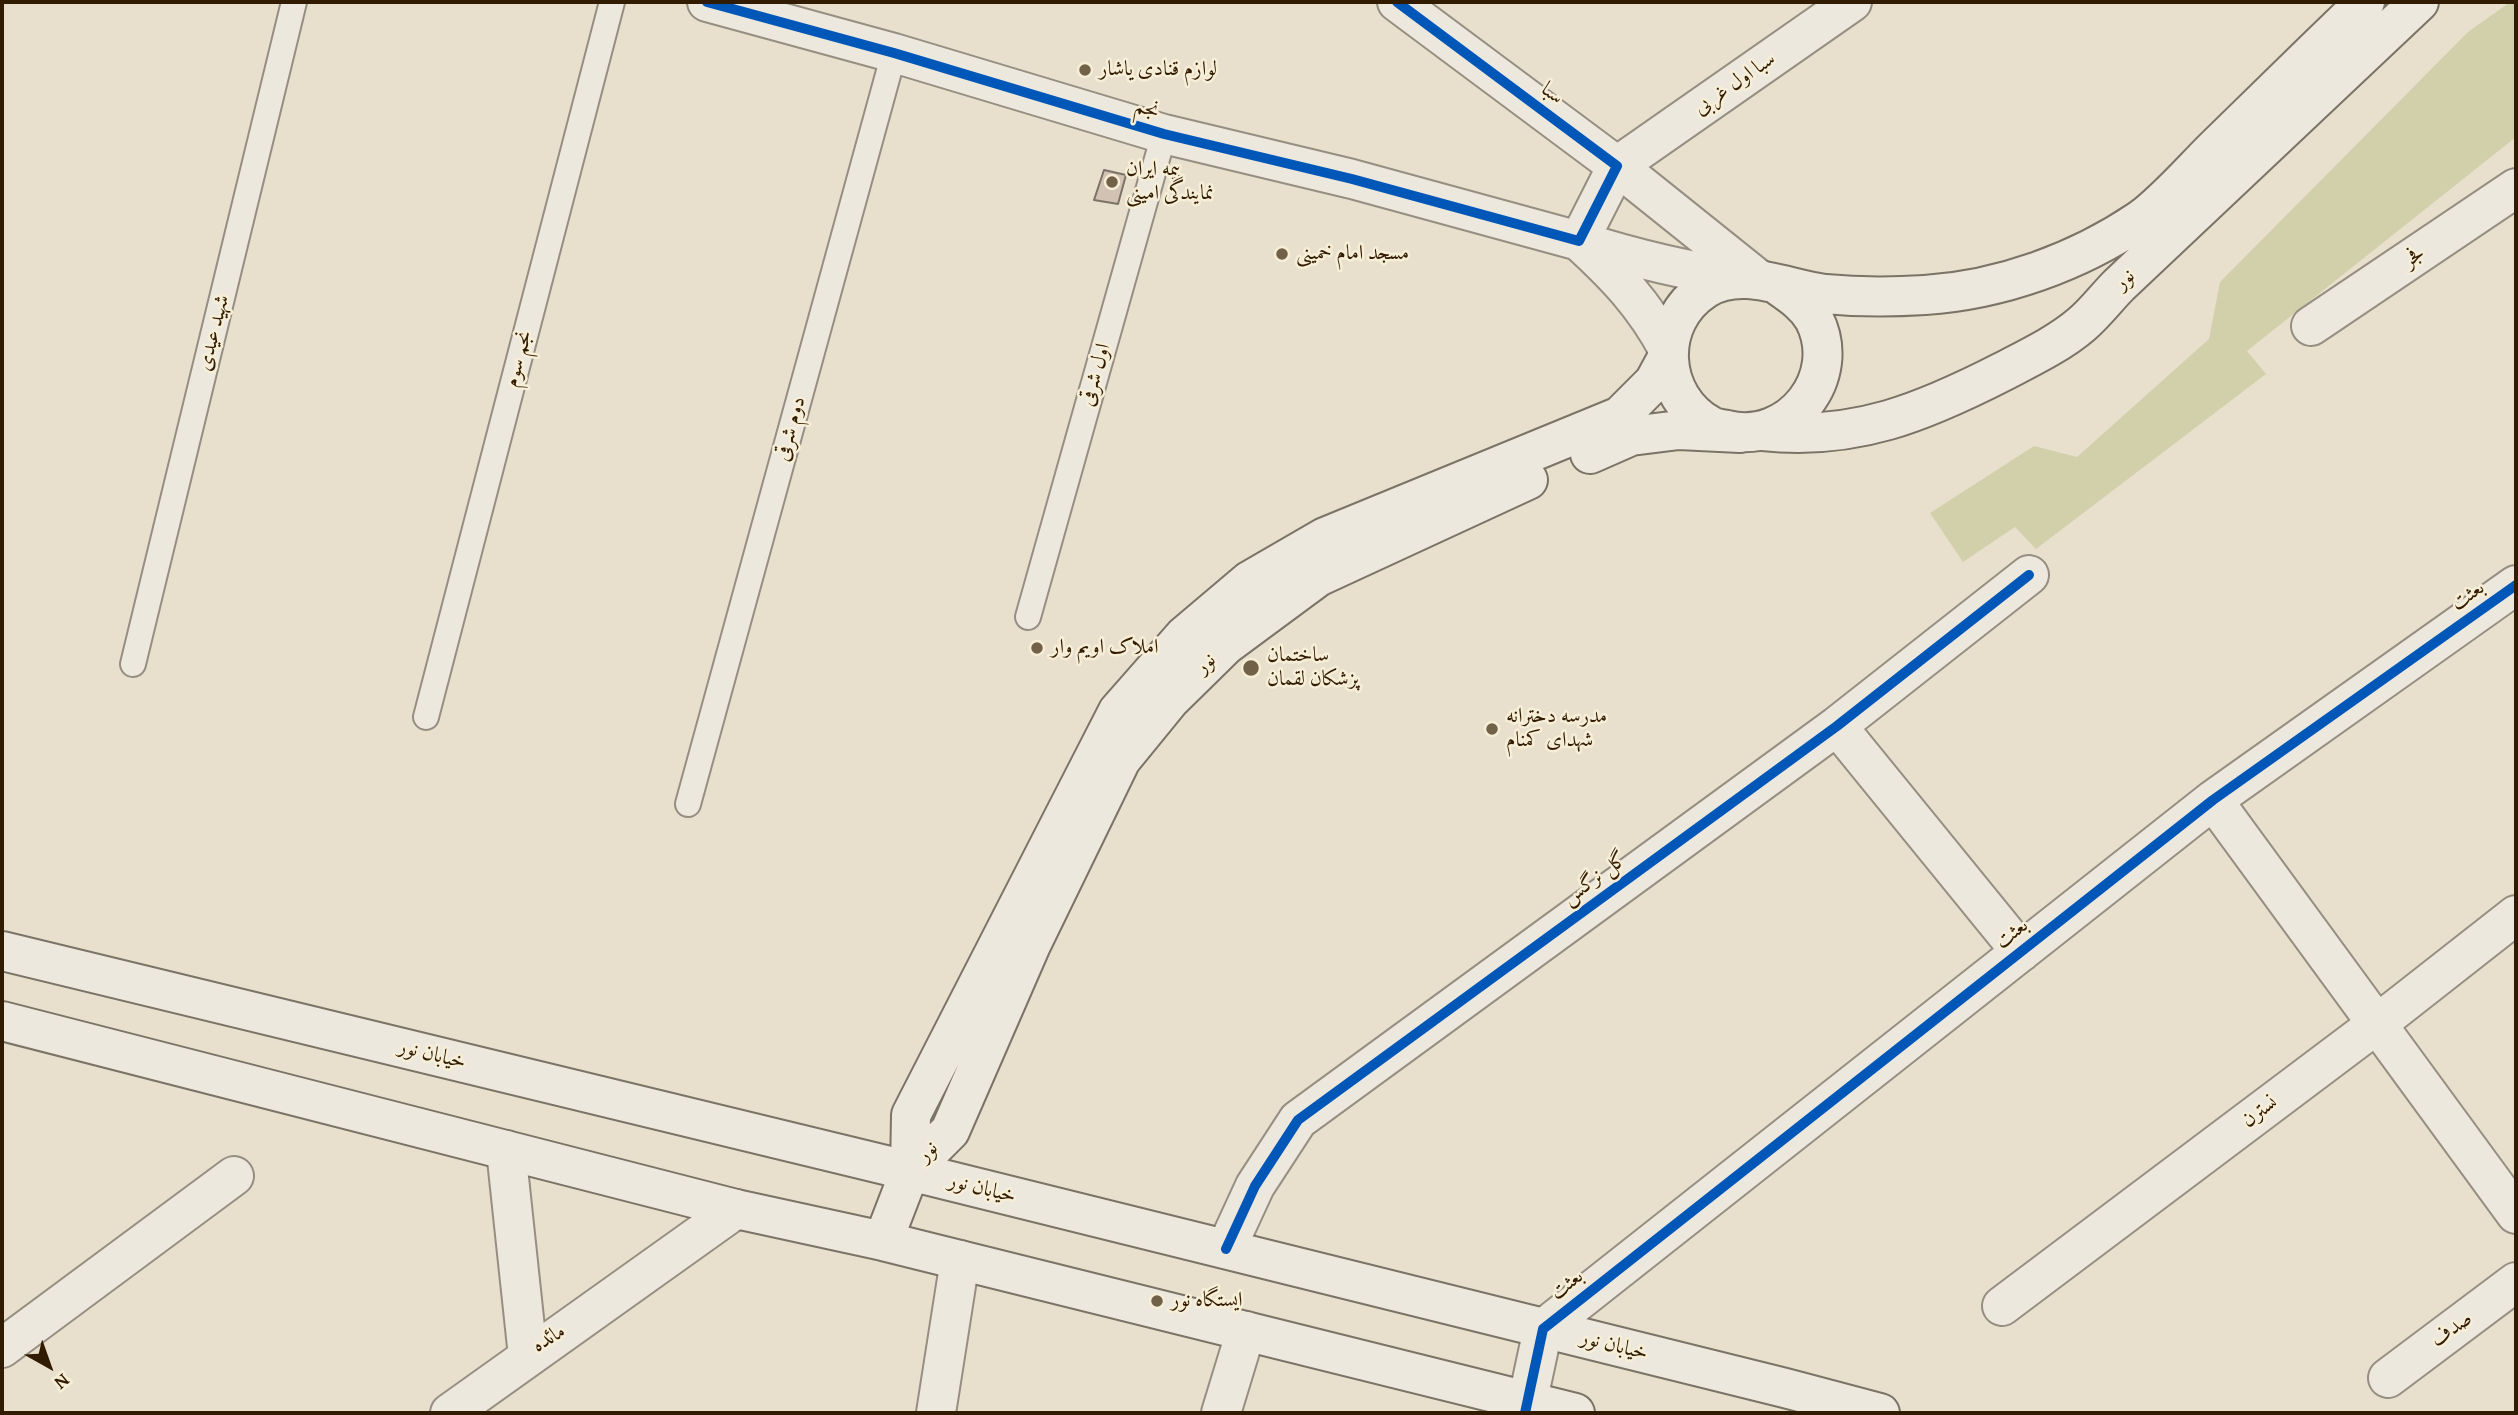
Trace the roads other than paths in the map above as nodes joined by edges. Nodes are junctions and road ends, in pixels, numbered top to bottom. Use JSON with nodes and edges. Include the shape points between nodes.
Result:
{"nodes":[{"id":1,"x":294,"y":2,"type":"edge"},
{"id":2,"x":612,"y":2,"type":"edge"},
{"id":3,"x":707,"y":2,"type":"edge"},
{"id":4,"x":1852,"y":2,"type":"edge"},
{"id":5,"x":2365,"y":2,"type":"edge"},
{"id":6,"x":2419,"y":2,"type":"edge"},
{"id":7,"x":1407,"y":4,"type":"edge"},
{"id":8,"x":894,"y":53,"type":"junction"},
{"id":9,"x":1164,"y":134,"type":"junction"},
{"id":10,"x":1618,"y":166,"type":"junction"},
{"id":11,"x":2516,"y":188,"type":"edge"},
{"id":12,"x":1579,"y":241,"type":"junction"},
{"id":13,"x":1760,"y":281,"type":"junction"},
{"id":14,"x":2311,"y":326,"type":"dead end"},
{"id":15,"x":1668,"y":353,"type":"junction"},
{"id":16,"x":1752,"y":432,"type":"junction"},
{"id":17,"x":2029,"y":575,"type":"dead end"},
{"id":18,"x":2516,"y":585,"type":"edge"},
{"id":19,"x":1028,"y":617,"type":"dead end"},
{"id":20,"x":133,"y":663,"type":"dead end"},
{"id":21,"x":426,"y":717,"type":"dead end"},
{"id":22,"x":1837,"y":726,"type":"junction"},
{"id":23,"x":2213,"y":800,"type":"junction"},
{"id":24,"x":688,"y":804,"type":"dead end"},
{"id":25,"x":2516,"y":915,"type":"edge"},
{"id":26,"x":2,"y":951,"type":"edge"},
{"id":27,"x":2021,"y":952,"type":"junction"},
{"id":28,"x":2,"y":1021,"type":"edge"},
{"id":29,"x":2377,"y":1024,"type":"junction"},
{"id":30,"x":97,"y":1046,"type":"junction"},
{"id":31,"x":2,"y":1050,"type":"edge"},
{"id":32,"x":506,"y":1150,"type":"junction"},
{"id":33,"x":910,"y":1171,"type":"junction"},
{"id":34,"x":234,"y":1176,"type":"dead end"},
{"id":35,"x":736,"y":1209,"type":"junction"},
{"id":36,"x":2516,"y":1214,"type":"edge"},
{"id":37,"x":883,"y":1241,"type":"junction"},
{"id":38,"x":1226,"y":1250,"type":"junction"},
{"id":39,"x":960,"y":1259,"type":"junction"},
{"id":40,"x":2516,"y":1282,"type":"edge"},
{"id":41,"x":2003,"y":1306,"type":"dead end"},
{"id":42,"x":1543,"y":1329,"type":"junction"},
{"id":43,"x":1245,"y":1331,"type":"junction"},
{"id":44,"x":2,"y":1348,"type":"edge"},
{"id":45,"x":528,"y":1356,"type":"junction"},
{"id":46,"x":2388,"y":1378,"type":"dead end"},
{"id":47,"x":1527,"y":1408,"type":"edge"},
{"id":48,"x":450,"y":1413,"type":"edge"},
{"id":49,"x":936,"y":1413,"type":"edge"},
{"id":50,"x":1221,"y":1413,"type":"edge"},
{"id":51,"x":1575,"y":1413,"type":"edge"},
{"id":52,"x":1880,"y":1413,"type":"edge"}],
"edges":[{"from":1,"to":20,"type":"lane","name":"شهید عیدی"},
{"from":2,"to":21,"type":"lane","name":"نجم سوم"},
{"from":3,"to":8,"type":"main road","name":"نجم"},
{"from":4,"to":10,"type":"main road","name":"سبا اول غربی"},
{"from":5,"to":13,"type":"main road","name":"نور","via":[[2143,218],[2078,257],[1979,287],[1926,295],[1825,294]]},
{"from":6,"to":16,"type":"main road","name":"نور","via":[[2082,324],[2048,346],[1966,390],[1864,428],[1797,435]]},
{"from":7,"to":10,"type":"main road","name":"سبا"},
{"from":8,"to":9,"type":"main road","name":"نجم"},
{"from":8,"to":24,"type":"lane","name":"دوم شرقی"},
{"from":9,"to":12,"type":"main road","name":"نجم"},
{"from":9,"to":19,"type":"lane","name":"اول شرقی"},
{"from":10,"to":12,"type":"main road"},
{"from":10,"to":13,"type":"main road","name":"سبا"},
{"from":11,"to":14,"type":"main road","name":"فجر"},
{"from":12,"to":13,"type":"main road","name":"نور","via":[[1647,262]]},
{"from":12,"to":15,"type":"main road","via":[[1635,297]]},
{"from":13,"to":15,"type":"main road","via":[[1730,279],[1705,289],[1684,307],[1671,331]]},
{"from":13,"to":16,"type":"main road","via":[[1799,300],[1814,318],[1822,364],[1804,407],[1786,422]]},
{"from":15,"to":16,"type":"main road","via":[[1673,386],[1689,410],[1712,427]]},
{"from":15,"to":33,"type":"main road","name":"نور","via":[[1654,382],[1620,416],[1325,537],[1249,581],[1184,636],[1118,711],[1105,735],[911,1115]]},
{"from":16,"to":33,"type":"main road","name":"نور","via":[[1679,430],[1631,436],[1318,577],[1226,645],[1170,700],[1121,760],[1031,945],[950,1131]]},
{"from":17,"to":22,"type":"main road","name":"گل نرگس"},
{"from":18,"to":23,"type":"main road","name":"بعثت"},
{"from":22,"to":27,"type":"main road"},
{"from":22,"to":38,"type":"main road","name":"گل نرگس","via":[[1298,1120],[1255,1186]]},
{"from":23,"to":27,"type":"main road","name":"بعثت"},
{"from":23,"to":29,"type":"main road"},
{"from":25,"to":29,"type":"main road","name":"نسترن"},
{"from":26,"to":33,"type":"main road","name":"خیابان نور"},
{"from":27,"to":42,"type":"main road","name":"بعثت"},
{"from":28,"to":30,"type":"main road"},
{"from":29,"to":36,"type":"main road"},
{"from":29,"to":41,"type":"main road","name":"نسترن"},
{"from":30,"to":31,"type":"main road"},
{"from":30,"to":32,"type":"main road"},
{"from":32,"to":35,"type":"main road"},
{"from":32,"to":45,"type":"main road","name":"مائده"},
{"from":33,"to":37,"type":"main road"},
{"from":33,"to":38,"type":"main road","name":"خیابان نور"},
{"from":34,"to":44,"type":"main road"},
{"from":35,"to":37,"type":"main road"},
{"from":35,"to":45,"type":"main road","name":"مائده"},
{"from":37,"to":39,"type":"main road"},
{"from":38,"to":42,"type":"main road","name":"خیابان نور"},
{"from":39,"to":43,"type":"main road"},
{"from":39,"to":49,"type":"main road"},
{"from":40,"to":46,"type":"main road","name":"صدف"},
{"from":42,"to":47,"type":"main road"},
{"from":42,"to":52,"type":"main road","name":"خیابان نور"},
{"from":43,"to":47,"type":"main road"},
{"from":43,"to":50,"type":"main road"},
{"from":45,"to":48,"type":"main road"},
{"from":47,"to":51,"type":"main road"}]}
